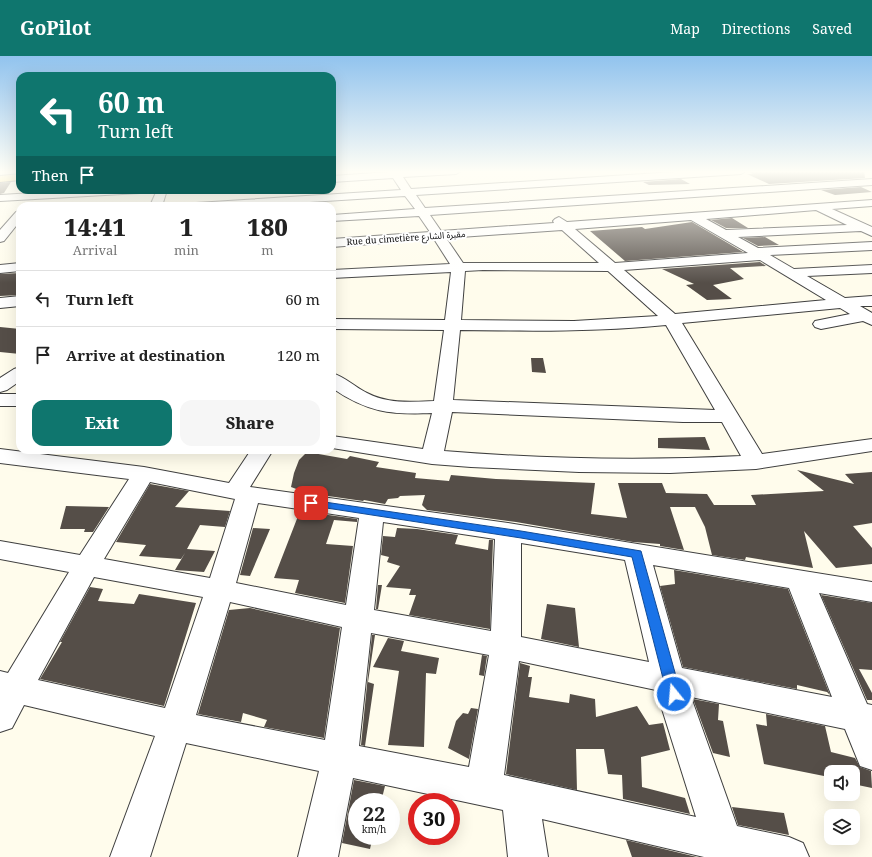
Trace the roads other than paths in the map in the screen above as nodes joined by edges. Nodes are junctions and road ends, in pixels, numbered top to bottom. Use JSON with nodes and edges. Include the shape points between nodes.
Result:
{"nodes":[{"id":1,"x":420,"y":208,"type":"edge"},
{"id":2,"x":491,"y":208,"type":"edge"},
{"id":3,"x":545,"y":208,"type":"edge"},
{"id":4,"x":681,"y":208,"type":"edge"},
{"id":5,"x":815,"y":208,"type":"edge"},
{"id":6,"x":820,"y":208,"type":"edge"},
{"id":7,"x":423,"y":213,"type":"junction"},
{"id":8,"x":16,"y":216,"type":"edge"},
{"id":9,"x":695,"y":217,"type":"junction"},
{"id":10,"x":0,"y":218,"type":"edge"},
{"id":11,"x":336,"y":218,"type":"edge"},
{"id":12,"x":16,"y":219,"type":"edge"},
{"id":13,"x":565,"y":226,"type":"junction"},
{"id":14,"x":869,"y":229,"type":"edge"},
{"id":15,"x":726,"y":234,"type":"junction"},
{"id":16,"x":438,"y":236,"type":"junction"},
{"id":17,"x":0,"y":238,"type":"edge"},
{"id":18,"x":13,"y":241,"type":"dead end"},
{"id":19,"x":0,"y":242,"type":"edge"},
{"id":20,"x":336,"y":243,"type":"edge"},
{"id":21,"x":872,"y":246,"type":"edge"},
{"id":22,"x":760,"y":254,"type":"junction"},
{"id":23,"x":459,"y":267,"type":"junction"},
{"id":24,"x":614,"y":267,"type":"junction"},
{"id":25,"x":16,"y":268,"type":"edge"},
{"id":26,"x":0,"y":269,"type":"edge"},
{"id":27,"x":872,"y":269,"type":"edge"},
{"id":28,"x":790,"y":273,"type":"junction"},
{"id":29,"x":336,"y":274,"type":"edge"},
{"id":30,"x":16,"y":301,"type":"edge"},
{"id":31,"x":872,"y":301,"type":"edge"},
{"id":32,"x":0,"y":303,"type":"edge"},
{"id":33,"x":841,"y":303,"type":"junction"},
{"id":34,"x":0,"y":306,"type":"edge"},
{"id":35,"x":16,"y":307,"type":"edge"},
{"id":36,"x":869,"y":318,"type":"edge"},
{"id":37,"x":670,"y":319,"type":"junction"},
{"id":38,"x":336,"y":324,"type":"edge"},
{"id":39,"x":358,"y":324,"type":"junction"},
{"id":40,"x":821,"y":324,"type":"dead end"},
{"id":41,"x":451,"y":325,"type":"junction"},
{"id":42,"x":336,"y":332,"type":"edge"},
{"id":43,"x":0,"y":370,"type":"edge"},
{"id":44,"x":16,"y":372,"type":"edge"},
{"id":45,"x":16,"y":375,"type":"edge"},
{"id":46,"x":336,"y":382,"type":"edge"},
{"id":47,"x":0,"y":386,"type":"edge"},
{"id":48,"x":0,"y":400,"type":"edge"},
{"id":49,"x":16,"y":400,"type":"edge"},
{"id":50,"x":443,"y":406,"type":"junction"},
{"id":51,"x":728,"y":416,"type":"junction"},
{"id":52,"x":336,"y":443,"type":"edge"},
{"id":53,"x":872,"y":445,"type":"edge"},
{"id":54,"x":260,"y":454,"type":"edge"},
{"id":55,"x":0,"y":456,"type":"edge"},
{"id":56,"x":432,"y":457,"type":"junction"},
{"id":57,"x":756,"y":462,"type":"junction"},
{"id":58,"x":144,"y":474,"type":"junction"},
{"id":59,"x":242,"y":493,"type":"junction"},
{"id":60,"x":372,"y":512,"type":"junction"},
{"id":61,"x":508,"y":532,"type":"junction"},
{"id":62,"x":0,"y":550,"type":"edge"},
{"id":63,"x":637,"y":554,"type":"junction"},
{"id":64,"x":87,"y":565,"type":"junction"},
{"id":65,"x":799,"y":580,"type":"junction"},
{"id":66,"x":220,"y":590,"type":"junction"},
{"id":67,"x":872,"y":592,"type":"edge"},
{"id":68,"x":358,"y":619,"type":"junction"},
{"id":69,"x":506,"y":646,"type":"junction"},
{"id":70,"x":669,"y":679,"type":"junction"},
{"id":71,"x":5,"y":697,"type":"edge"},
{"id":72,"x":864,"y":718,"type":"edge"},
{"id":73,"x":176,"y":726,"type":"junction"},
{"id":74,"x":872,"y":754,"type":"edge"},
{"id":75,"x":340,"y":758,"type":"junction"},
{"id":76,"x":484,"y":788,"type":"junction"},
{"id":77,"x":520,"y":796,"type":"junction"},
{"id":78,"x":725,"y":850,"type":"edge"},
{"id":79,"x":130,"y":857,"type":"edge"},
{"id":80,"x":318,"y":857,"type":"edge"},
{"id":81,"x":528,"y":857,"type":"edge"},
{"id":82,"x":788,"y":857,"type":"edge"}],
"edges":[{"from":1,"to":7,"type":"street"},
{"from":2,"to":7,"type":"street"},
{"from":3,"to":13,"type":"street"},
{"from":4,"to":9,"type":"street"},
{"from":5,"to":9,"type":"street","name":"Rue du cimetière مقبرة الشارع"},
{"from":6,"to":14,"type":"street"},
{"from":7,"to":11,"type":"street"},
{"from":7,"to":16,"type":"street"},
{"from":8,"to":10,"type":"street"},
{"from":9,"to":13,"type":"street","name":"Rue du cimetière مقبرة الشارع"},
{"from":9,"to":15,"type":"street"},
{"from":12,"to":17,"type":"street"},
{"from":13,"to":16,"type":"street","name":"Rue du cimetière مقبرة الشارع"},
{"from":13,"to":24,"type":"street"},
{"from":14,"to":15,"type":"street"},
{"from":15,"to":22,"type":"street"},
{"from":16,"to":20,"type":"street","name":"Rue du cimetière مقبرة الشارع"},
{"from":16,"to":23,"type":"street"},
{"from":18,"to":19,"type":"street"},
{"from":21,"to":22,"type":"street"},
{"from":22,"to":24,"type":"street"},
{"from":22,"to":28,"type":"street"},
{"from":23,"to":24,"type":"street"},
{"from":23,"to":29,"type":"street"},
{"from":23,"to":41,"type":"street"},
{"from":24,"to":37,"type":"street"},
{"from":25,"to":26,"type":"street"},
{"from":27,"to":28,"type":"street"},
{"from":28,"to":33,"type":"street"},
{"from":30,"to":32,"type":"street"},
{"from":31,"to":33,"type":"street"},
{"from":33,"to":36,"type":"street"},
{"from":33,"to":37,"type":"street"},
{"from":34,"to":35,"type":"street"},
{"from":36,"to":40,"type":"street"},
{"from":37,"to":41,"type":"street","via":[[574,326]]},
{"from":37,"to":51,"type":"street"},
{"from":38,"to":39,"type":"street"},
{"from":39,"to":41,"type":"street"},
{"from":39,"to":42,"type":"street"},
{"from":41,"to":50,"type":"street"},
{"from":43,"to":44,"type":"street"},
{"from":45,"to":47,"type":"street"},
{"from":46,"to":50,"type":"street","via":[[355,395],[381,405]]},
{"from":48,"to":49,"type":"street"},
{"from":50,"to":51,"type":"street"},
{"from":50,"to":56,"type":"street"},
{"from":51,"to":57,"type":"street"},
{"from":52,"to":56,"type":"street"},
{"from":53,"to":57,"type":"street"},
{"from":54,"to":59,"type":"street"},
{"from":55,"to":58,"type":"street"},
{"from":56,"to":57,"type":"street","via":[[579,465],[670,466]]},
{"from":58,"to":59,"type":"street"},
{"from":58,"to":64,"type":"street"},
{"from":59,"to":60,"type":"street"},
{"from":59,"to":66,"type":"street"},
{"from":60,"to":61,"type":"street"},
{"from":60,"to":68,"type":"street"},
{"from":61,"to":63,"type":"street"},
{"from":61,"to":69,"type":"street"},
{"from":62,"to":64,"type":"street"},
{"from":63,"to":65,"type":"street"},
{"from":63,"to":70,"type":"street"},
{"from":64,"to":66,"type":"street"},
{"from":64,"to":71,"type":"street"},
{"from":65,"to":67,"type":"street"},
{"from":65,"to":72,"type":"street"},
{"from":66,"to":68,"type":"street"},
{"from":66,"to":73,"type":"street"},
{"from":68,"to":69,"type":"street"},
{"from":68,"to":75,"type":"street"},
{"from":69,"to":70,"type":"street"},
{"from":69,"to":76,"type":"street"},
{"from":70,"to":72,"type":"street"},
{"from":70,"to":78,"type":"street"},
{"from":71,"to":73,"type":"street"},
{"from":72,"to":74,"type":"street"},
{"from":73,"to":75,"type":"street"},
{"from":73,"to":79,"type":"street"},
{"from":75,"to":76,"type":"street"},
{"from":75,"to":80,"type":"street"},
{"from":76,"to":77,"type":"street"},
{"from":77,"to":78,"type":"street"},
{"from":77,"to":81,"type":"street"},
{"from":78,"to":82,"type":"street"}]}
